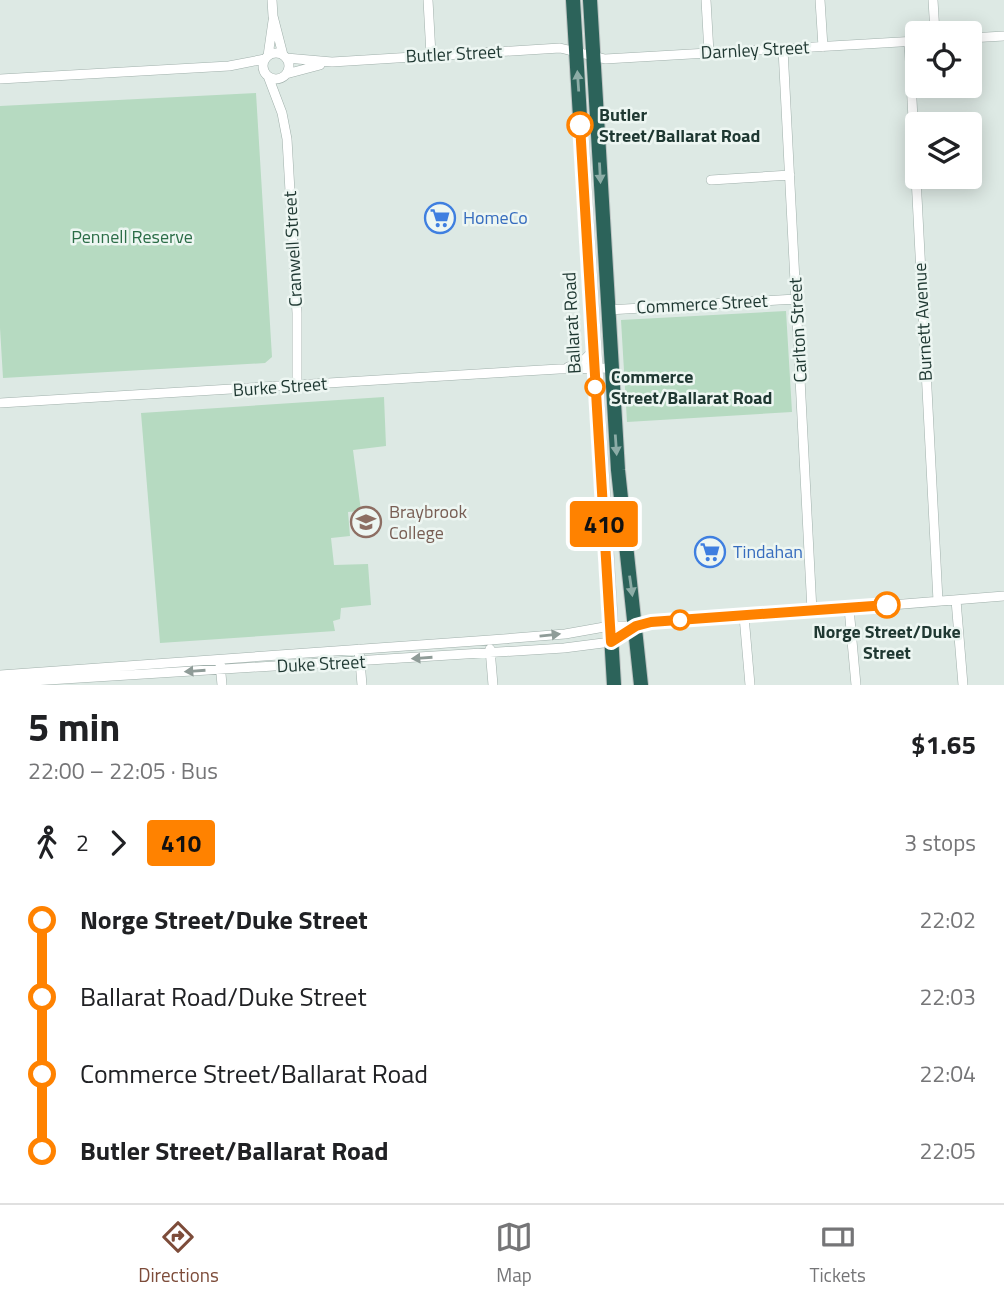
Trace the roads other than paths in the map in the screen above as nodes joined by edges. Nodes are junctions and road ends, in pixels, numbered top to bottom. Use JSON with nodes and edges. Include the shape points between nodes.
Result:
{"nodes":[{"id":1,"x":272,"y":0,"type":"edge"},
{"id":2,"x":428,"y":0,"type":"edge"},
{"id":3,"x":573,"y":0,"type":"edge"},
{"id":4,"x":590,"y":0,"type":"edge"},
{"id":5,"x":706,"y":0,"type":"edge"},
{"id":6,"x":820,"y":0,"type":"edge"},
{"id":7,"x":933,"y":0,"type":"edge"},
{"id":8,"x":273,"y":16,"type":"junction"},
{"id":9,"x":934,"y":21,"type":"edge"},
{"id":10,"x":1004,"y":36,"type":"edge"},
{"id":11,"x":982,"y":37,"type":"edge"},
{"id":12,"x":905,"y":42,"type":"edge"},
{"id":13,"x":823,"y":47,"type":"junction"},
{"id":14,"x":783,"y":49,"type":"junction"},
{"id":15,"x":576,"y":51,"type":"junction"},
{"id":16,"x":709,"y":53,"type":"junction"},
{"id":17,"x":431,"y":55,"type":"junction"},
{"id":18,"x":594,"y":56,"type":"junction"},
{"id":19,"x":267,"y":57,"type":"junction"},
{"id":20,"x":285,"y":57,"type":"junction"},
{"id":21,"x":332,"y":62,"type":"junction"},
{"id":22,"x":229,"y":66,"type":"junction"},
{"id":23,"x":267,"y":75,"type":"junction"},
{"id":24,"x":285,"y":75,"type":"junction"},
{"id":25,"x":0,"y":79,"type":"edge"},
{"id":26,"x":916,"y":98,"type":"edge"},
{"id":27,"x":282,"y":113,"type":"junction"},
{"id":28,"x":790,"y":175,"type":"junction"},
{"id":29,"x":711,"y":180,"type":"dead end"},
{"id":30,"x":796,"y":299,"type":"junction"},
{"id":31,"x":608,"y":310,"type":"junction"},
{"id":32,"x":593,"y":351,"type":"junction"},
{"id":33,"x":611,"y":368,"type":"junction"},
{"id":34,"x":559,"y":369,"type":"junction"},
{"id":35,"x":594,"y":369,"type":"junction"},
{"id":36,"x":297,"y":386,"type":"junction"},
{"id":37,"x":0,"y":403,"type":"edge"},
{"id":38,"x":1004,"y":596,"type":"edge"},
{"id":39,"x":956,"y":600,"type":"junction"},
{"id":40,"x":938,"y":601,"type":"junction"},
{"id":41,"x":849,"y":608,"type":"junction"},
{"id":42,"x":813,"y":611,"type":"junction"},
{"id":43,"x":744,"y":616,"type":"junction"},
{"id":44,"x":611,"y":626,"type":"junction"},
{"id":45,"x":636,"y":626,"type":"junction"},
{"id":46,"x":489,"y":640,"type":"junction"},
{"id":47,"x":611,"y":642,"type":"junction"},
{"id":48,"x":359,"y":649,"type":"junction"},
{"id":49,"x":490,"y":652,"type":"junction"},
{"id":50,"x":220,"y":658,"type":"junction"},
{"id":51,"x":361,"y":662,"type":"junction"},
{"id":52,"x":221,"y":669,"type":"junction"},
{"id":53,"x":0,"y":675,"type":"edge"},
{"id":54,"x":86,"y":677,"type":"edge"},
{"id":55,"x":0,"y":683,"type":"edge"},
{"id":56,"x":222,"y":685,"type":"edge"},
{"id":57,"x":362,"y":685,"type":"edge"},
{"id":58,"x":493,"y":685,"type":"edge"},
{"id":59,"x":614,"y":685,"type":"edge"},
{"id":60,"x":641,"y":685,"type":"edge"},
{"id":61,"x":750,"y":685,"type":"edge"},
{"id":62,"x":856,"y":685,"type":"edge"},
{"id":63,"x":963,"y":685,"type":"edge"}],
"edges":[{"from":1,"to":8,"type":"street"},
{"from":2,"to":17,"type":"street"},
{"from":3,"to":15,"type":"highway","name":"Ballarat Road"},
{"from":4,"to":18,"type":"highway","name":"Ballarat Road"},
{"from":5,"to":16,"type":"street"},
{"from":6,"to":13,"type":"street"},
{"from":7,"to":9,"type":"street"},
{"from":8,"to":19,"type":"street"},
{"from":8,"to":20,"type":"street"},
{"from":10,"to":11,"type":"street"},
{"from":12,"to":13,"type":"street","name":"Darnley Street"},
{"from":13,"to":14,"type":"street","name":"Darnley Street"},
{"from":14,"to":16,"type":"street","name":"Darnley Street"},
{"from":14,"to":28,"type":"street","name":"Carlton Street"},
{"from":15,"to":17,"type":"street","name":"Butler Street"},
{"from":15,"to":18,"type":"street","name":"Butler Street"},
{"from":32,"to":15,"type":"highway","name":"Ballarat Road","one_way":true},
{"from":16,"to":18,"type":"street","name":"Darnley Street"},
{"from":17,"to":21,"type":"street","name":"Butler Street"},
{"from":18,"to":31,"type":"highway","name":"Ballarat Road","one_way":true},
{"from":19,"to":20,"type":"street","via":[[275,53]]},
{"from":19,"to":22,"type":"street"},
{"from":19,"to":23,"type":"street","via":[[263,66]]},
{"from":20,"to":21,"type":"street","name":"Butler Street"},
{"from":20,"to":24,"type":"street","via":[[289,66]]},
{"from":21,"to":24,"type":"street","name":"Butler Street"},
{"from":22,"to":23,"type":"street"},
{"from":22,"to":25,"type":"street"},
{"from":23,"to":24,"type":"street","via":[[275,79]]},
{"from":23,"to":27,"type":"street","name":"Cranwell Street"},
{"from":24,"to":27,"type":"street","name":"Cranwell Street"},
{"from":26,"to":40,"type":"street","name":"Burnett Avenue"},
{"from":27,"to":36,"type":"street","name":"Cranwell Street","via":[[288,156]]},
{"from":28,"to":29,"type":"street"},
{"from":28,"to":30,"type":"street","name":"Carlton Street"},
{"from":30,"to":31,"type":"street","name":"Commerce Street"},
{"from":30,"to":42,"type":"street","name":"Carlton Street"},
{"from":31,"to":33,"type":"highway","name":"Ballarat Road"},
{"from":32,"to":34,"type":"street","name":"Burke Street","via":[[577,364]]},
{"from":32,"to":35,"type":"highway","name":"Ballarat Road"},
{"from":33,"to":35,"type":"street","name":"Burke Street"},
{"from":33,"to":45,"type":"highway","name":"Ballarat Road","one_way":true,"via":[[623,531]]},
{"from":34,"to":35,"type":"street","name":"Burke Street"},
{"from":34,"to":36,"type":"street","name":"Burke Street"},
{"from":35,"to":44,"type":"highway","name":"Ballarat Road"},
{"from":36,"to":37,"type":"street","name":"Burke Street"},
{"from":38,"to":39,"type":"street","name":"Duke Street"},
{"from":39,"to":40,"type":"street","name":"Duke Street"},
{"from":39,"to":63,"type":"street"},
{"from":40,"to":41,"type":"street","name":"Duke Street"},
{"from":41,"to":42,"type":"street","name":"Duke Street"},
{"from":41,"to":62,"type":"street"},
{"from":42,"to":43,"type":"street","name":"Duke Street"},
{"from":43,"to":45,"type":"street","name":"Duke Street"},
{"from":43,"to":61,"type":"street"},
{"from":44,"to":45,"type":"street","name":"Duke Street"},
{"from":46,"to":44,"type":"street","name":"Duke Street","one_way":true},
{"from":44,"to":47,"type":"highway","name":"Ballarat Road"},
{"from":45,"to":47,"type":"street","name":"Duke Street"},
{"from":45,"to":60,"type":"highway","name":"Ballarat Road"},
{"from":46,"to":48,"type":"street","name":"Duke Street"},
{"from":46,"to":49,"type":"street"},
{"from":47,"to":49,"type":"street","name":"Duke Street"},
{"from":47,"to":59,"type":"highway","name":"Ballarat Road"},
{"from":48,"to":50,"type":"street","name":"Duke Street"},
{"from":48,"to":51,"type":"street"},
{"from":49,"to":51,"type":"street","name":"Duke Street","one_way":true},
{"from":49,"to":58,"type":"street"},
{"from":50,"to":52,"type":"street"},
{"from":50,"to":54,"type":"street","name":"Duke Street"},
{"from":51,"to":52,"type":"street","name":"Duke Street"},
{"from":51,"to":57,"type":"street"},
{"from":52,"to":54,"type":"street","name":"Duke Street","one_way":true},
{"from":52,"to":56,"type":"street"},
{"from":53,"to":54,"type":"street","name":"Duke Street"},
{"from":54,"to":55,"type":"street","name":"Duke Street"}]}
